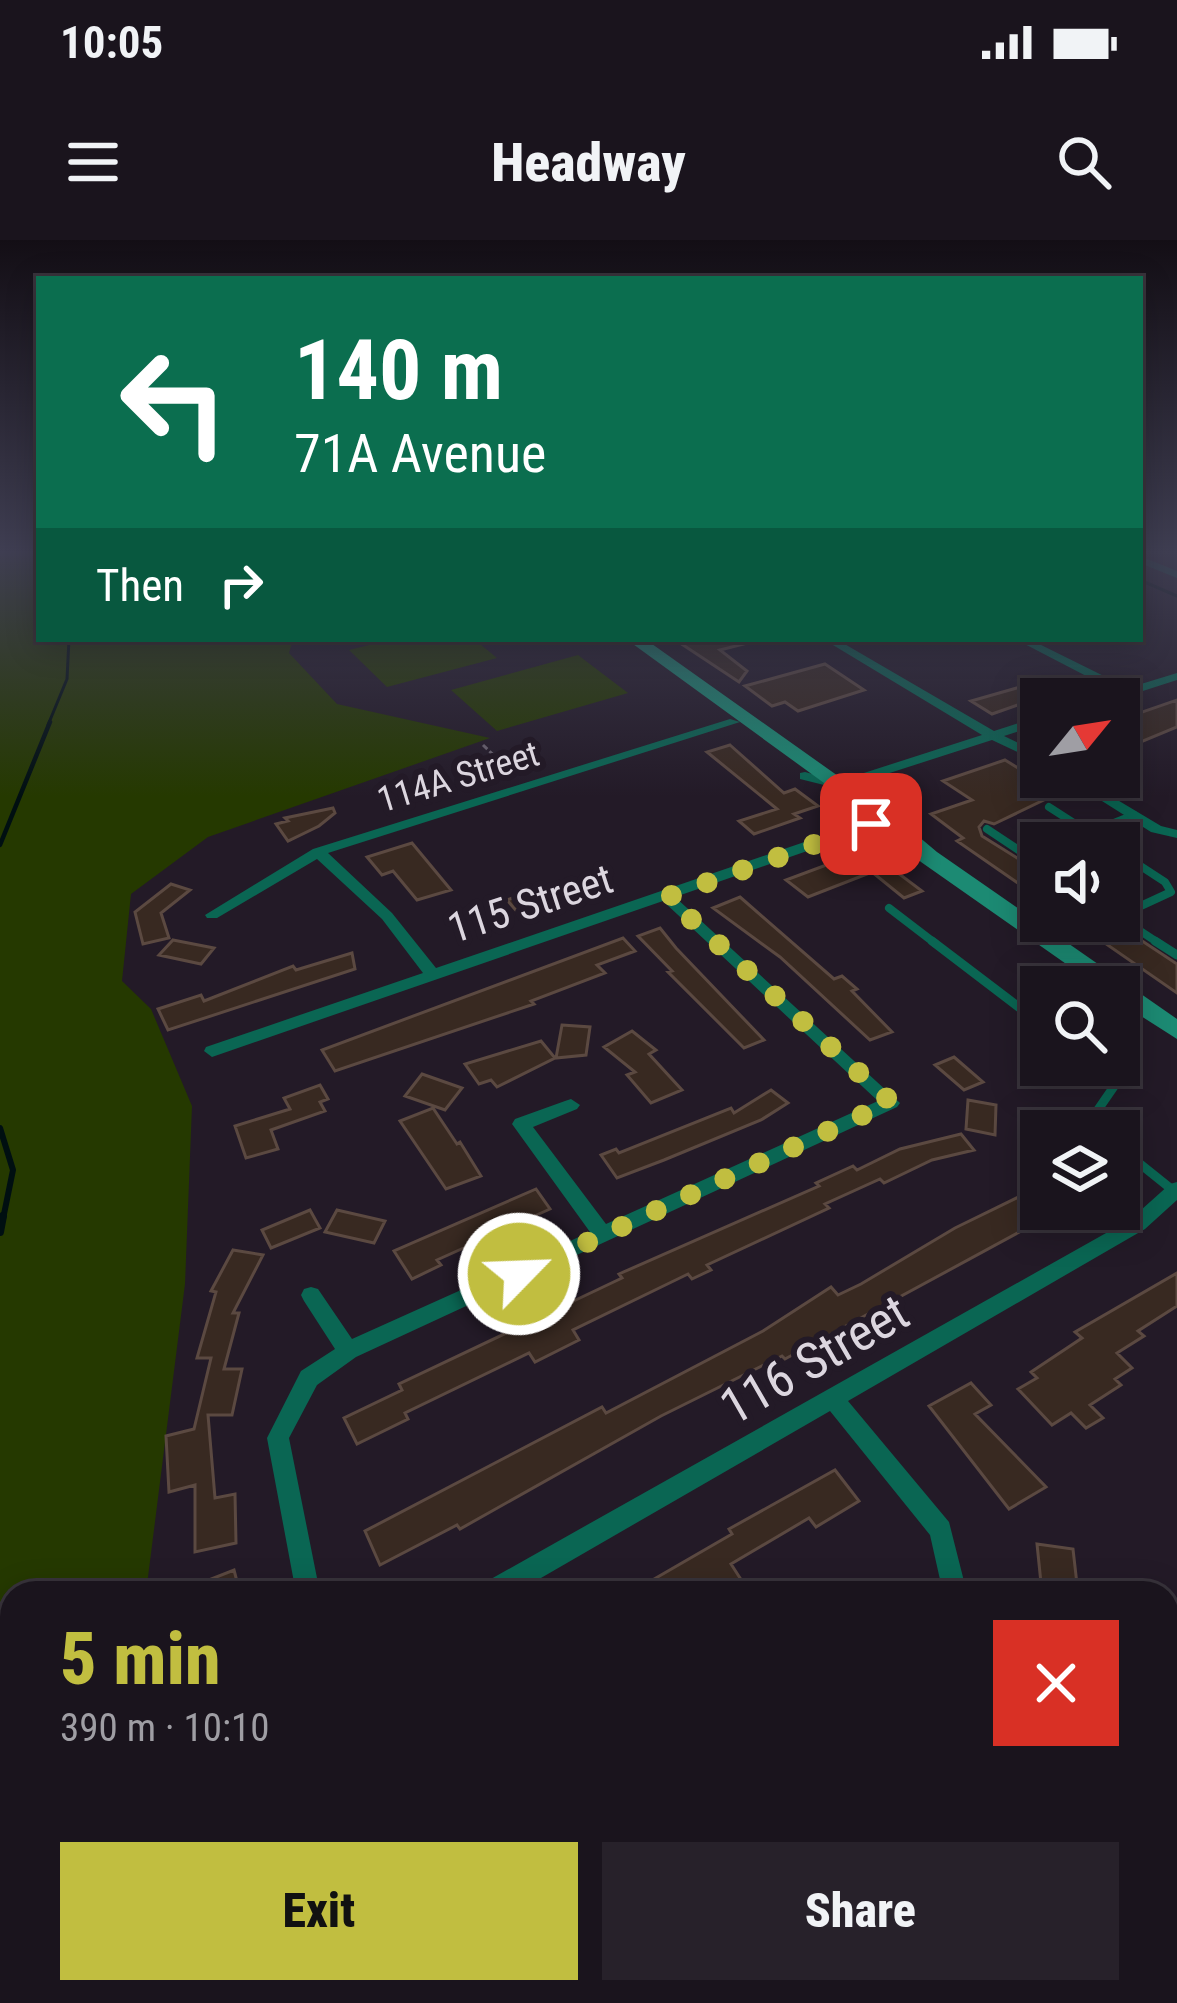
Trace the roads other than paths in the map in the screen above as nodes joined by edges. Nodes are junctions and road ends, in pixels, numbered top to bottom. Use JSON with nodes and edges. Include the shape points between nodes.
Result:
{"nodes":[{"id":1,"x":620,"y":642,"type":"edge"},
{"id":2,"x":638,"y":642,"type":"edge"},
{"id":3,"x":833,"y":642,"type":"edge"},
{"id":4,"x":1026,"y":642,"type":"edge"},
{"id":5,"x":1177,"y":676,"type":"edge"},
{"id":6,"x":1098,"y":678,"type":"edge"},
{"id":7,"x":1140,"y":688,"type":"edge"},
{"id":8,"x":734,"y":722,"type":"junction"},
{"id":9,"x":1020,"y":727,"type":"edge"},
{"id":10,"x":993,"y":736,"type":"junction"},
{"id":11,"x":1020,"y":750,"type":"edge"},
{"id":12,"x":805,"y":776,"type":"junction"},
{"id":13,"x":840,"y":785,"type":"junction"},
{"id":14,"x":1105,"y":798,"type":"edge"},
{"id":15,"x":1048,"y":807,"type":"dead end"},
{"id":16,"x":1134,"y":815,"type":"junction"},
{"id":17,"x":1072,"y":822,"type":"edge"},
{"id":18,"x":1116,"y":822,"type":"edge"},
{"id":19,"x":871,"y":824,"type":"junction"},
{"id":20,"x":987,"y":829,"type":"dead end"},
{"id":21,"x":1177,"y":834,"type":"edge"},
{"id":22,"x":318,"y":851,"type":"junction"},
{"id":23,"x":1020,"y":851,"type":"edge"},
{"id":24,"x":929,"y":857,"type":"junction"},
{"id":25,"x":1140,"y":865,"type":"edge"},
{"id":26,"x":667,"y":897,"type":"junction"},
{"id":27,"x":1140,"y":906,"type":"edge"},
{"id":28,"x":889,"y":908,"type":"dead end"},
{"id":29,"x":212,"y":916,"type":"dead end"},
{"id":30,"x":1140,"y":930,"type":"edge"},
{"id":31,"x":1177,"y":955,"type":"edge"},
{"id":32,"x":1085,"y":966,"type":"edge"},
{"id":33,"x":432,"y":973,"type":"junction"},
{"id":34,"x":1140,"y":1004,"type":"edge"},
{"id":35,"x":1020,"y":1008,"type":"edge"},
{"id":36,"x":1177,"y":1031,"type":"edge"},
{"id":37,"x":212,"y":1051,"type":"dead end"},
{"id":38,"x":571,"y":1105,"type":"dead end"},
{"id":39,"x":1140,"y":1164,"type":"edge"},
{"id":40,"x":1176,"y":1192,"type":"edge"},
{"id":41,"x":604,"y":1236,"type":"junction"},
{"id":42,"x":311,"y":1295,"type":"dead end"},
{"id":43,"x":348,"y":1351,"type":"junction"},
{"id":44,"x":834,"y":1400,"type":"junction"},
{"id":45,"x":306,"y":1581,"type":"edge"},
{"id":46,"x":512,"y":1581,"type":"edge"},
{"id":47,"x":952,"y":1581,"type":"edge"}],
"edges":[{"from":1,"to":8,"type":"main road"},
{"from":2,"to":13,"type":"main road"},
{"from":3,"to":10,"type":"street"},
{"from":4,"to":6,"type":"street"},
{"from":5,"to":7,"type":"street"},
{"from":8,"to":12,"type":"main road"},
{"from":8,"to":22,"type":"street","name":"114A Street"},
{"from":9,"to":10,"type":"street"},
{"from":10,"to":11,"type":"street"},
{"from":10,"to":13,"type":"street"},
{"from":12,"to":13,"type":"street"},
{"from":12,"to":19,"type":"main road"},
{"from":13,"to":24,"type":"main road"},
{"from":14,"to":16,"type":"street"},
{"from":15,"to":17,"type":"lane"},
{"from":16,"to":18,"type":"lane"},
{"from":16,"to":21,"type":"street"},
{"from":19,"to":24,"type":"main road"},
{"from":19,"to":26,"type":"street","name":"115 Street"},
{"from":20,"to":23,"type":"lane"},
{"from":22,"to":29,"type":"street","name":"114A Street"},
{"from":22,"to":33,"type":"street","via":[[387,916]]},
{"from":24,"to":32,"type":"main road"},
{"from":25,"to":27,"type":"lane","via":[[1172,892]]},
{"from":26,"to":33,"type":"street","name":"115 Street"},
{"from":26,"to":41,"type":"street","via":[[891,1102]]},
{"from":28,"to":35,"type":"lane"},
{"from":30,"to":31,"type":"lane"},
{"from":33,"to":37,"type":"street","name":"115 Street"},
{"from":34,"to":36,"type":"main road"},
{"from":38,"to":41,"type":"street","via":[[521,1124]]},
{"from":39,"to":40,"type":"lane"},
{"from":40,"to":44,"type":"street","name":"116 Street","via":[[1138,1224]]},
{"from":41,"to":43,"type":"street"},
{"from":42,"to":43,"type":"street"},
{"from":43,"to":45,"type":"street","via":[[310,1378],[278,1438]]},
{"from":44,"to":46,"type":"street","name":"116 Street"},
{"from":44,"to":47,"type":"street","via":[[941,1530]]}]}
